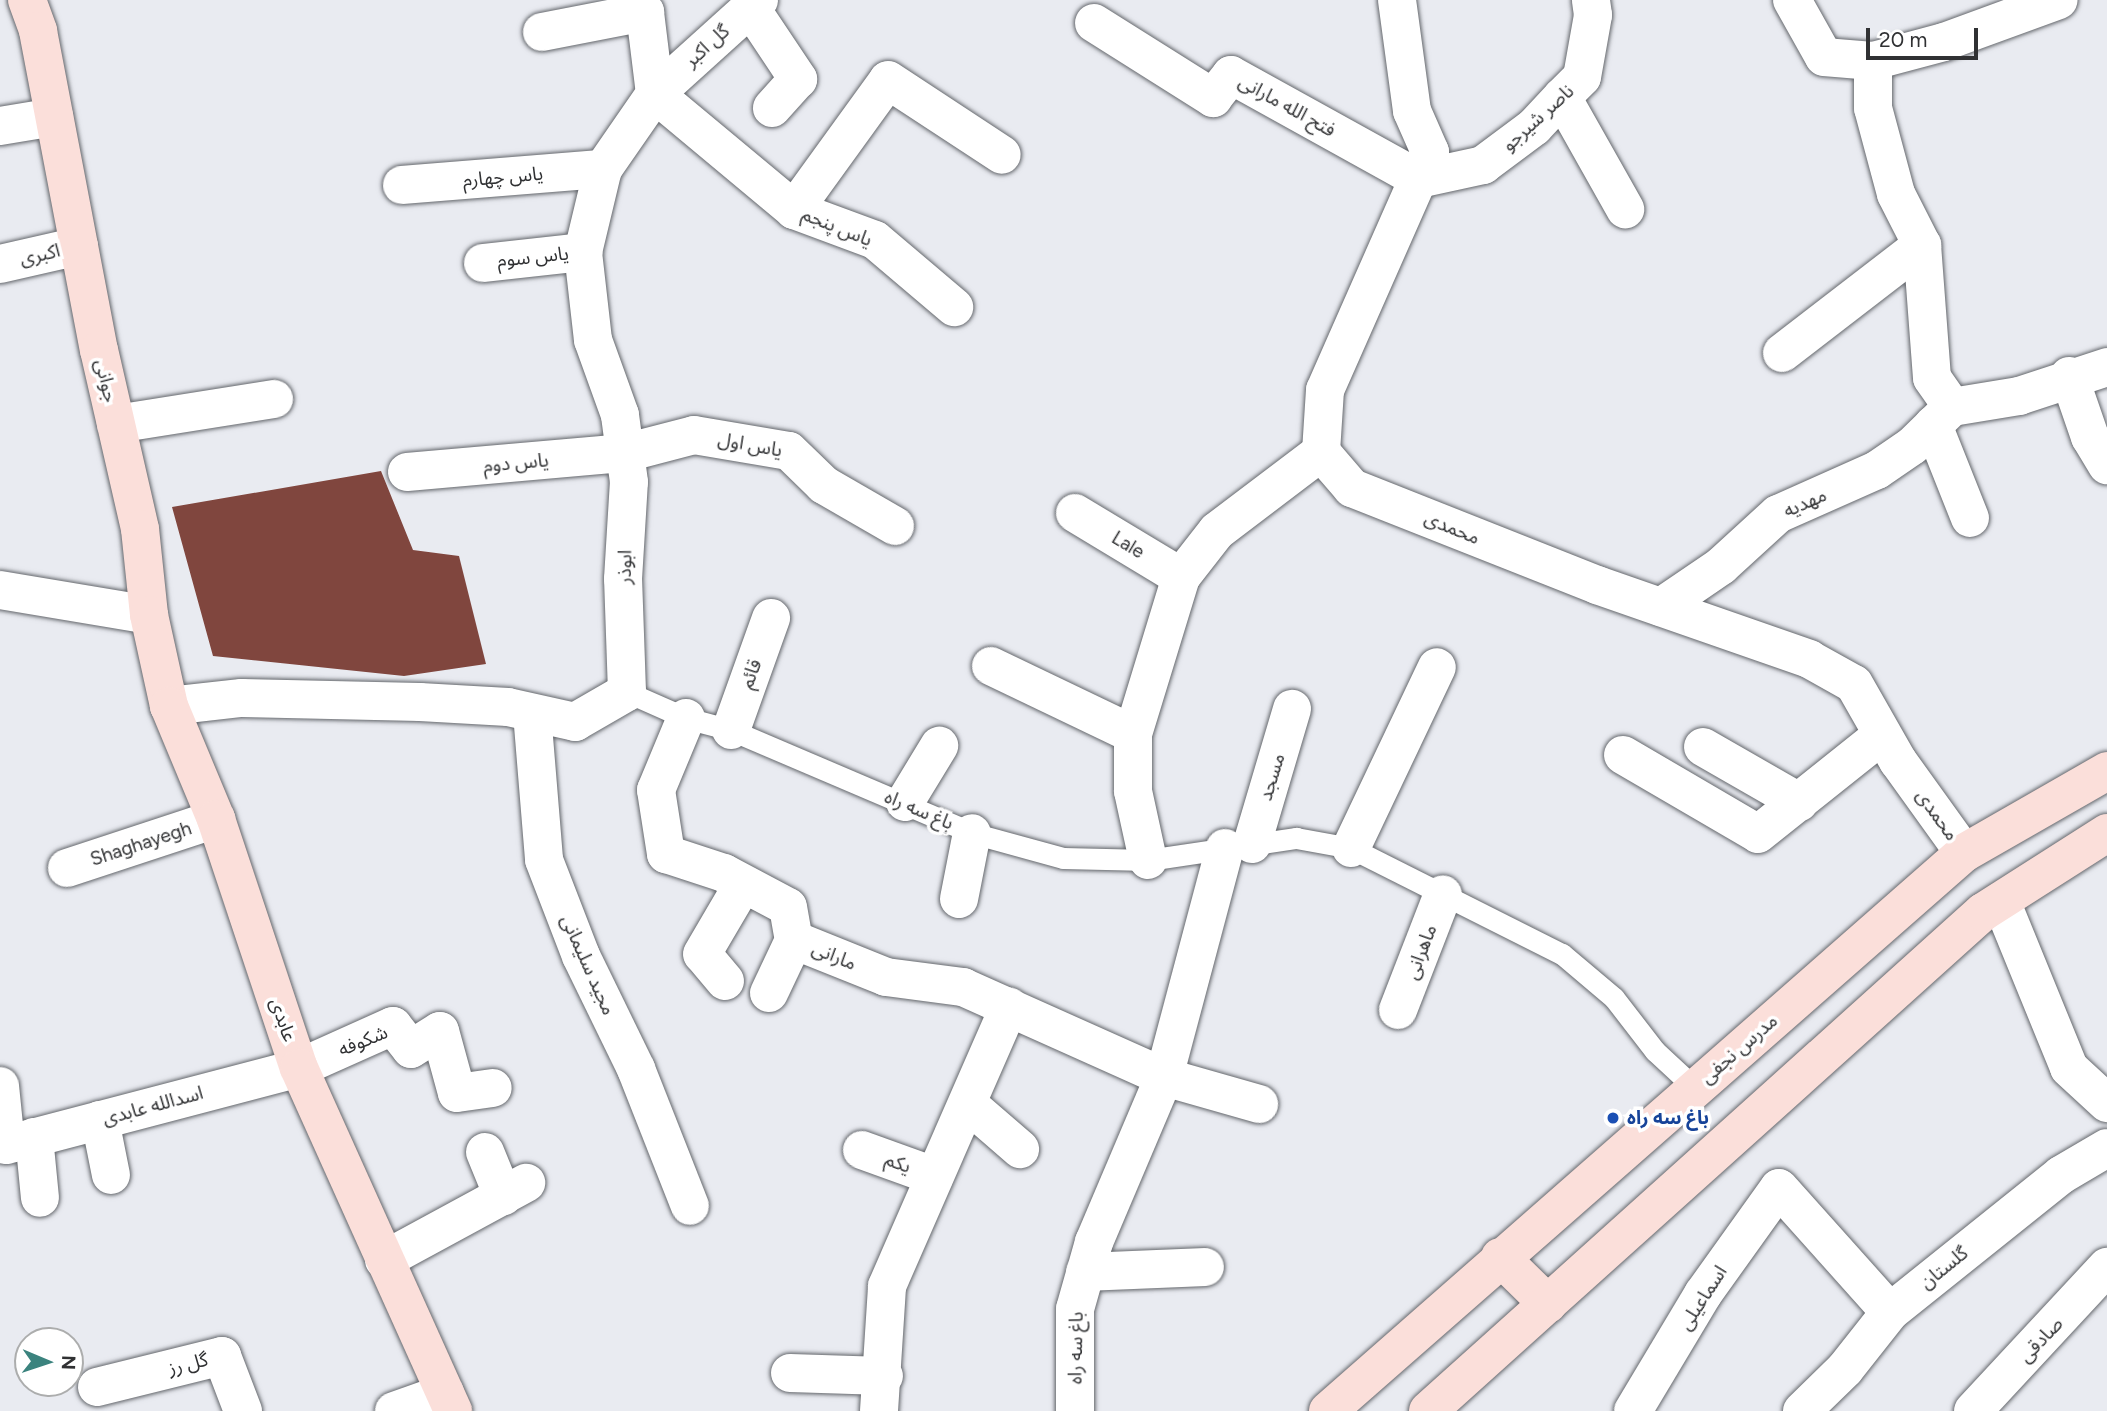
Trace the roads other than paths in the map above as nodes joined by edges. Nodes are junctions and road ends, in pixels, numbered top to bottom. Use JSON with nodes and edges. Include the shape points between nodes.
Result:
{"nodes":[{"id":1,"x":27,"y":0,"type":"edge"},
{"id":2,"x":1397,"y":0,"type":"edge"},
{"id":3,"x":1591,"y":0,"type":"edge"},
{"id":4,"x":1792,"y":0,"type":"edge"},
{"id":5,"x":2059,"y":0,"type":"edge"},
{"id":6,"x":755,"y":4,"type":"edge"},
{"id":7,"x":641,"y":6,"type":"edge"},
{"id":8,"x":1976,"y":16,"type":"edge"},
{"id":9,"x":1094,"y":23,"type":"dead end"},
{"id":10,"x":542,"y":32,"type":"dead end"},
{"id":11,"x":1873,"y":61,"type":"junction"},
{"id":12,"x":655,"y":94,"type":"junction"},
{"id":13,"x":1562,"y":97,"type":"junction"},
{"id":14,"x":772,"y":108,"type":"dead end"},
{"id":15,"x":54,"y":117,"type":"junction"},
{"id":16,"x":0,"y":126,"type":"edge"},
{"id":17,"x":1002,"y":155,"type":"dead end"},
{"id":18,"x":603,"y":169,"type":"junction"},
{"id":19,"x":1419,"y":179,"type":"junction"},
{"id":20,"x":402,"y":186,"type":"dead end"},
{"id":21,"x":1625,"y":209,"type":"dead end"},
{"id":22,"x":793,"y":210,"type":"junction"},
{"id":23,"x":1922,"y":245,"type":"junction"},
{"id":24,"x":79,"y":246,"type":"junction"},
{"id":25,"x":583,"y":252,"type":"junction"},
{"id":26,"x":483,"y":263,"type":"dead end"},
{"id":27,"x":0,"y":264,"type":"edge"},
{"id":28,"x":954,"y":307,"type":"dead end"},
{"id":29,"x":1782,"y":353,"type":"dead end"},
{"id":30,"x":2107,"y":367,"type":"edge"},
{"id":31,"x":2069,"y":376,"type":"junction"},
{"id":32,"x":274,"y":399,"type":"dead end"},
{"id":33,"x":1943,"y":416,"type":"junction"},
{"id":34,"x":116,"y":424,"type":"junction"},
{"id":35,"x":625,"y":453,"type":"junction"},
{"id":36,"x":1321,"y":453,"type":"junction"},
{"id":37,"x":2107,"y":466,"type":"edge"},
{"id":38,"x":407,"y":472,"type":"dead end"},
{"id":39,"x":1075,"y":513,"type":"dead end"},
{"id":40,"x":1970,"y":518,"type":"dead end"},
{"id":41,"x":895,"y":526,"type":"dead end"},
{"id":42,"x":1181,"y":577,"type":"junction"},
{"id":43,"x":0,"y":590,"type":"edge"},
{"id":44,"x":1661,"y":607,"type":"junction"},
{"id":45,"x":149,"y":615,"type":"junction"},
{"id":46,"x":771,"y":618,"type":"dead end"},
{"id":47,"x":990,"y":666,"type":"dead end"},
{"id":48,"x":1437,"y":667,"type":"dead end"},
{"id":49,"x":627,"y":692,"type":"junction"},
{"id":50,"x":169,"y":706,"type":"junction"},
{"id":51,"x":1292,"y":709,"type":"dead end"},
{"id":52,"x":532,"y":713,"type":"junction"},
{"id":53,"x":686,"y":718,"type":"junction"},
{"id":54,"x":730,"y":730,"type":"junction"},
{"id":55,"x":1133,"y":734,"type":"junction"},
{"id":56,"x":1882,"y":735,"type":"junction"},
{"id":57,"x":939,"y":746,"type":"dead end"},
{"id":58,"x":1703,"y":747,"type":"dead end"},
{"id":59,"x":1623,"y":755,"type":"dead end"},
{"id":60,"x":2107,"y":771,"type":"edge"},
{"id":61,"x":1798,"y":802,"type":"junction"},
{"id":62,"x":905,"y":803,"type":"junction"},
{"id":63,"x":215,"y":820,"type":"junction"},
{"id":64,"x":972,"y":833,"type":"junction"},
{"id":65,"x":2105,"y":837,"type":"edge"},
{"id":66,"x":1238,"y":846,"type":"junction"},
{"id":67,"x":1351,"y":848,"type":"junction"},
{"id":68,"x":1964,"y":853,"type":"junction"},
{"id":69,"x":1148,"y":860,"type":"junction"},
{"id":70,"x":68,"y":867,"type":"dead end"},
{"id":71,"x":743,"y":884,"type":"junction"},
{"id":72,"x":1443,"y":894,"type":"junction"},
{"id":73,"x":959,"y":899,"type":"dead end"},
{"id":74,"x":2001,"y":901,"type":"junction"},
{"id":75,"x":794,"y":940,"type":"junction"},
{"id":76,"x":725,"y":981,"type":"dead end"},
{"id":77,"x":769,"y":993,"type":"dead end"},
{"id":78,"x":1009,"y":1007,"type":"junction"},
{"id":79,"x":1398,"y":1010,"type":"dead end"},
{"id":80,"x":299,"y":1068,"type":"junction"},
{"id":81,"x":1164,"y":1077,"type":"junction"},
{"id":82,"x":0,"y":1086,"type":"edge"},
{"id":83,"x":493,"y":1088,"type":"dead end"},
{"id":84,"x":1695,"y":1088,"type":"junction"},
{"id":85,"x":2107,"y":1103,"type":"edge"},
{"id":86,"x":968,"y":1104,"type":"junction"},
{"id":87,"x":1259,"y":1104,"type":"dead end"},
{"id":88,"x":100,"y":1120,"type":"junction"},
{"id":89,"x":14,"y":1145,"type":"edge"},
{"id":90,"x":2107,"y":1148,"type":"edge"},
{"id":91,"x":1020,"y":1149,"type":"dead end"},
{"id":92,"x":862,"y":1150,"type":"dead end"},
{"id":93,"x":485,"y":1152,"type":"dead end"},
{"id":94,"x":111,"y":1175,"type":"dead end"},
{"id":95,"x":934,"y":1177,"type":"junction"},
{"id":96,"x":40,"y":1198,"type":"dead end"},
{"id":97,"x":690,"y":1206,"type":"dead end"},
{"id":98,"x":1500,"y":1257,"type":"junction"},
{"id":99,"x":384,"y":1261,"type":"junction"},
{"id":100,"x":1205,"y":1267,"type":"dead end"},
{"id":101,"x":2107,"y":1267,"type":"edge"},
{"id":102,"x":1085,"y":1272,"type":"junction"},
{"id":103,"x":1548,"y":1304,"type":"junction"},
{"id":104,"x":1890,"y":1312,"type":"junction"},
{"id":105,"x":790,"y":1373,"type":"dead end"},
{"id":106,"x":97,"y":1387,"type":"dead end"},
{"id":107,"x":881,"y":1393,"type":"edge"},
{"id":108,"x":449,"y":1402,"type":"edge"},
{"id":109,"x":243,"y":1411,"type":"edge"},
{"id":110,"x":394,"y":1411,"type":"edge"},
{"id":111,"x":1075,"y":1411,"type":"edge"},
{"id":112,"x":1328,"y":1411,"type":"edge"},
{"id":113,"x":1428,"y":1411,"type":"edge"},
{"id":114,"x":1633,"y":1411,"type":"edge"},
{"id":115,"x":1802,"y":1411,"type":"edge"},
{"id":116,"x":1973,"y":1411,"type":"edge"}],
"edges":[{"from":1,"to":15,"type":"main road","name":"جوانی","via":[[38,31]]},
{"from":2,"to":19,"type":"street","via":[[1412,111],[1430,152]]},
{"from":3,"to":13,"type":"street","name":"ناصر شیرجو","via":[[1593,15],[1582,77]]},
{"from":4,"to":11,"type":"street","via":[[1824,57]]},
{"from":5,"to":8,"type":"street"},
{"from":6,"to":12,"type":"street","name":"گل اکبر"},
{"from":6,"to":14,"type":"street","via":[[798,79]]},
{"from":7,"to":10,"type":"street"},
{"from":7,"to":12,"type":"street"},
{"from":8,"to":11,"type":"street"},
{"from":9,"to":19,"type":"street","name":"فتح الله مارانی","via":[[1213,98],[1231,75]]},
{"from":11,"to":23,"type":"street","via":[[1873,108],[1892,182]]},
{"from":12,"to":18,"type":"street","name":"ابوذر"},
{"from":12,"to":22,"type":"street","name":"یاس پنجم"},
{"from":13,"to":19,"type":"street","name":"ناصر شیرجو","via":[[1483,165]]},
{"from":13,"to":21,"type":"street"},
{"from":15,"to":16,"type":"street"},
{"from":15,"to":24,"type":"main road","name":"جوانی"},
{"from":17,"to":22,"type":"street","via":[[888,80]]},
{"from":18,"to":20,"type":"street","name":"یاس چهارم"},
{"from":18,"to":25,"type":"street","name":"ابوذر"},
{"from":19,"to":36,"type":"street","via":[[1325,390]]},
{"from":22,"to":28,"type":"street","name":"یاس پنجم","via":[[875,240]]},
{"from":23,"to":29,"type":"street"},
{"from":23,"to":33,"type":"street","via":[[1932,378]]},
{"from":24,"to":27,"type":"street","name":"اکبری"},
{"from":24,"to":34,"type":"main road","name":"جوانی"},
{"from":25,"to":26,"type":"street","name":"یاس سوم"},
{"from":25,"to":35,"type":"street","name":"ابوذر","via":[[593,340],[620,415]]},
{"from":30,"to":31,"type":"street"},
{"from":31,"to":33,"type":"street","via":[[2019,396]]},
{"from":31,"to":37,"type":"street","via":[[2090,437]]},
{"from":32,"to":34,"type":"street"},
{"from":33,"to":40,"type":"street"},
{"from":33,"to":44,"type":"street","name":"مهدیه","via":[[1877,470],[1778,514],[1721,565]]},
{"from":34,"to":45,"type":"main road","name":"جوانی","via":[[140,529]]},
{"from":35,"to":38,"type":"street","name":"یاس دوم"},
{"from":35,"to":41,"type":"street","name":"یاس اول","via":[[694,435],[789,451],[824,485]]},
{"from":35,"to":49,"type":"street","name":"ابوذر","via":[[629,482],[623,579]]},
{"from":36,"to":42,"type":"street","via":[[1217,531]]},
{"from":36,"to":44,"type":"street","name":"محمدی","via":[[1352,488]]},
{"from":39,"to":42,"type":"street","name":"Lale"},
{"from":42,"to":55,"type":"street"},
{"from":43,"to":45,"type":"street"},
{"from":44,"to":56,"type":"street","name":"محمدی","via":[[1809,659],[1854,684]]},
{"from":45,"to":50,"type":"main road","name":"عابدی"},
{"from":46,"to":54,"type":"street","name":"قائم"},
{"from":47,"to":55,"type":"street"},
{"from":48,"to":67,"type":"street"},
{"from":49,"to":52,"type":"street","via":[[575,723]]},
{"from":49,"to":53,"type":"lane","name":"باغ سه راه"},
{"from":50,"to":52,"type":"street","via":[[242,698],[420,702]]},
{"from":50,"to":63,"type":"main road","name":"عابدی"},
{"from":51,"to":66,"type":"street","name":"مسجد"},
{"from":52,"to":97,"type":"street","name":"مجید سلیمانی","via":[[544,860],[581,956],[636,1069]]},
{"from":53,"to":54,"type":"lane","name":"باغ سه راه"},
{"from":53,"to":71,"type":"street","name":"مارانی","via":[[656,790],[666,854]]},
{"from":54,"to":62,"type":"lane","name":"باغ سه راه"},
{"from":55,"to":69,"type":"street","via":[[1133,791]]},
{"from":56,"to":61,"type":"street"},
{"from":56,"to":68,"type":"street","name":"محمدی"},
{"from":57,"to":62,"type":"street"},
{"from":58,"to":61,"type":"street"},
{"from":59,"to":61,"type":"street","via":[[1758,834]]},
{"from":60,"to":68,"type":"main road","name":"مدرس نجفی"},
{"from":62,"to":64,"type":"lane","name":"باغ سه راه"},
{"from":63,"to":70,"type":"street","name":"Shaghayegh"},
{"from":63,"to":80,"type":"main road","name":"عابدی"},
{"from":64,"to":69,"type":"lane","name":"باغ سه راه","via":[[1063,858]]},
{"from":64,"to":73,"type":"street"},
{"from":65,"to":74,"type":"main road"},
{"from":66,"to":67,"type":"lane","name":"باغ سه راه","via":[[1296,838]]},
{"from":66,"to":69,"type":"lane","name":"باغ سه راه"},
{"from":66,"to":81,"type":"street","name":"باغ سه راه"},
{"from":67,"to":72,"type":"lane","name":"باغ سه راه"},
{"from":68,"to":84,"type":"main road","name":"مدرس نجفی"},
{"from":71,"to":75,"type":"street","name":"مارانی","via":[[789,907]]},
{"from":71,"to":76,"type":"street","via":[[702,954]]},
{"from":72,"to":79,"type":"street","name":"ماهرانی"},
{"from":72,"to":84,"type":"lane","name":"باغ سه راه","via":[[1562,954],[1614,998],[1655,1051]]},
{"from":74,"to":85,"type":"street","via":[[2070,1068]]},
{"from":74,"to":103,"type":"main road"},
{"from":75,"to":77,"type":"street"},
{"from":75,"to":78,"type":"street","name":"مارانی","via":[[886,977],[962,987]]},
{"from":78,"to":81,"type":"street","name":"مارانی"},
{"from":78,"to":86,"type":"street"},
{"from":80,"to":83,"type":"street","name":"شکوفه","via":[[393,1026],[411,1049],[440,1031],[457,1093]]},
{"from":80,"to":88,"type":"street","name":"اسدالله عابدی"},
{"from":80,"to":99,"type":"main road","name":"عابدی"},
{"from":81,"to":87,"type":"street","name":"مارانی"},
{"from":81,"to":102,"type":"street","name":"باغ سه راه"},
{"from":82,"to":89,"type":"street"},
{"from":84,"to":98,"type":"main road","name":"مدرس نجفی"},
{"from":86,"to":91,"type":"street"},
{"from":86,"to":95,"type":"street"},
{"from":88,"to":89,"type":"street","name":"اسدالله عابدی"},
{"from":88,"to":94,"type":"street"},
{"from":89,"to":96,"type":"street"},
{"from":90,"to":104,"type":"street","name":"گلستان","via":[[2061,1175]]},
{"from":92,"to":95,"type":"street","name":"یکم"},
{"from":93,"to":99,"type":"street","via":[[515,1189]]},
{"from":95,"to":107,"type":"street","via":[[887,1286]]},
{"from":98,"to":103,"type":"main road"},
{"from":98,"to":112,"type":"main road","name":"مدرس نجفی"},
{"from":99,"to":108,"type":"main road","name":"عابدی"},
{"from":100,"to":102,"type":"street"},
{"from":101,"to":116,"type":"street","name":"صادقی"},
{"from":102,"to":111,"type":"street","name":"باغ سه راه","via":[[1075,1309]]},
{"from":103,"to":113,"type":"main road"},
{"from":104,"to":114,"type":"street","name":"اسماعیلی","via":[[1779,1188],[1703,1294]]},
{"from":104,"to":115,"type":"street","name":"گلستان","via":[[1845,1369]]},
{"from":105,"to":107,"type":"street"},
{"from":106,"to":109,"type":"street","name":"گل رز","via":[[222,1356]]},
{"from":108,"to":110,"type":"street"}]}
